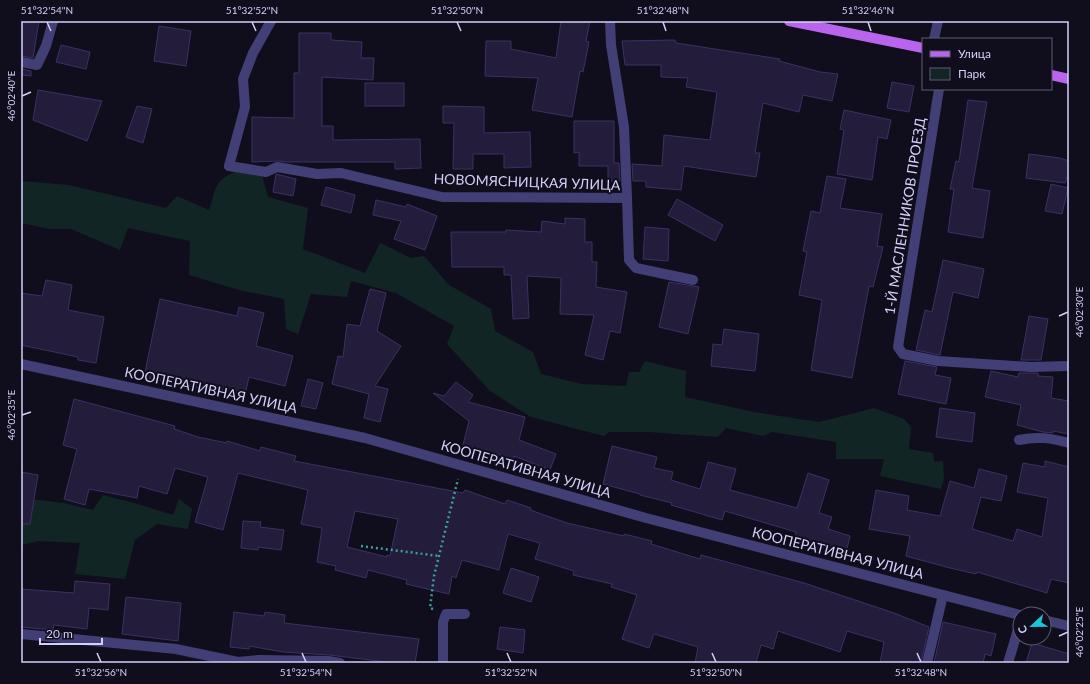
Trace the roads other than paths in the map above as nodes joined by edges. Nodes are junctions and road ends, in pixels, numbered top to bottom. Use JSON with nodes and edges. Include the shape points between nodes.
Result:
{"nodes":[{"id":1,"x":53,"y":21,"type":"edge"},
{"id":2,"x":271,"y":21,"type":"edge"},
{"id":3,"x":610,"y":21,"type":"edge"},
{"id":4,"x":789,"y":21,"type":"edge"},
{"id":5,"x":938,"y":21,"type":"edge"},
{"id":6,"x":934,"y":38,"type":"edge"},
{"id":7,"x":922,"y":48,"type":"edge"},
{"id":8,"x":21,"y":62,"type":"edge"},
{"id":9,"x":1052,"y":75,"type":"edge"},
{"id":10,"x":1069,"y":79,"type":"edge"},
{"id":11,"x":939,"y":90,"type":"edge"},
{"id":12,"x":627,"y":198,"type":"junction"},
{"id":13,"x":693,"y":280,"type":"dead end"},
{"id":14,"x":21,"y":364,"type":"edge"},
{"id":15,"x":1069,"y":366,"type":"edge"},
{"id":16,"x":1019,"y":440,"type":"dead end"},
{"id":17,"x":1069,"y":443,"type":"edge"},
{"id":18,"x":942,"y":595,"type":"junction"},
{"id":19,"x":1012,"y":613,"type":"edge"},
{"id":20,"x":465,"y":614,"type":"dead end"},
{"id":21,"x":1052,"y":622,"type":"edge"},
{"id":22,"x":1069,"y":626,"type":"edge"},
{"id":23,"x":21,"y":634,"type":"edge"},
{"id":24,"x":1013,"y":646,"type":"edge"},
{"id":25,"x":238,"y":663,"type":"edge"},
{"id":26,"x":340,"y":663,"type":"edge"},
{"id":27,"x":443,"y":663,"type":"edge"},
{"id":28,"x":927,"y":663,"type":"edge"},
{"id":29,"x":1008,"y":663,"type":"edge"}],
"edges":[{"from":1,"to":8,"type":"street","via":[[37,65]]},
{"from":2,"to":12,"type":"street","name":"НОВОМЯСНИЦКАЯ УЛИЦА","via":[[253,53],[243,79],[245,107],[229,166],[266,172],[277,167],[316,174],[341,173],[442,197]]},
{"from":3,"to":12,"type":"street","via":[[611,45],[624,127]]},
{"from":4,"to":7,"type":"main road"},
{"from":5,"to":6,"type":"street"},
{"from":9,"to":10,"type":"main road"},
{"from":11,"to":15,"type":"street","name":"1-Й МАСЛЕННИКОВ ПРОЕЗД","via":[[898,347],[903,354],[938,361]]},
{"from":12,"to":13,"type":"street","name":"НОВОМЯСНИЦКАЯ УЛИЦА","via":[[629,260],[632,264],[636,268]]},
{"from":14,"to":18,"type":"street","name":"КООПЕРАТИВНАЯ УЛИЦА","via":[[365,438],[646,518]]},
{"from":16,"to":17,"type":"street","via":[[1049,437]]},
{"from":18,"to":19,"type":"street","name":"КООПЕРАТИВНАЯ УЛИЦА"},
{"from":18,"to":28,"type":"street"},
{"from":20,"to":27,"type":"street","via":[[446,614],[443,622]]},
{"from":21,"to":22,"type":"street"},
{"from":23,"to":25,"type":"street","via":[[176,649]]},
{"from":24,"to":29,"type":"street"},
{"from":25,"to":26,"type":"street","via":[[258,660]]}]}
